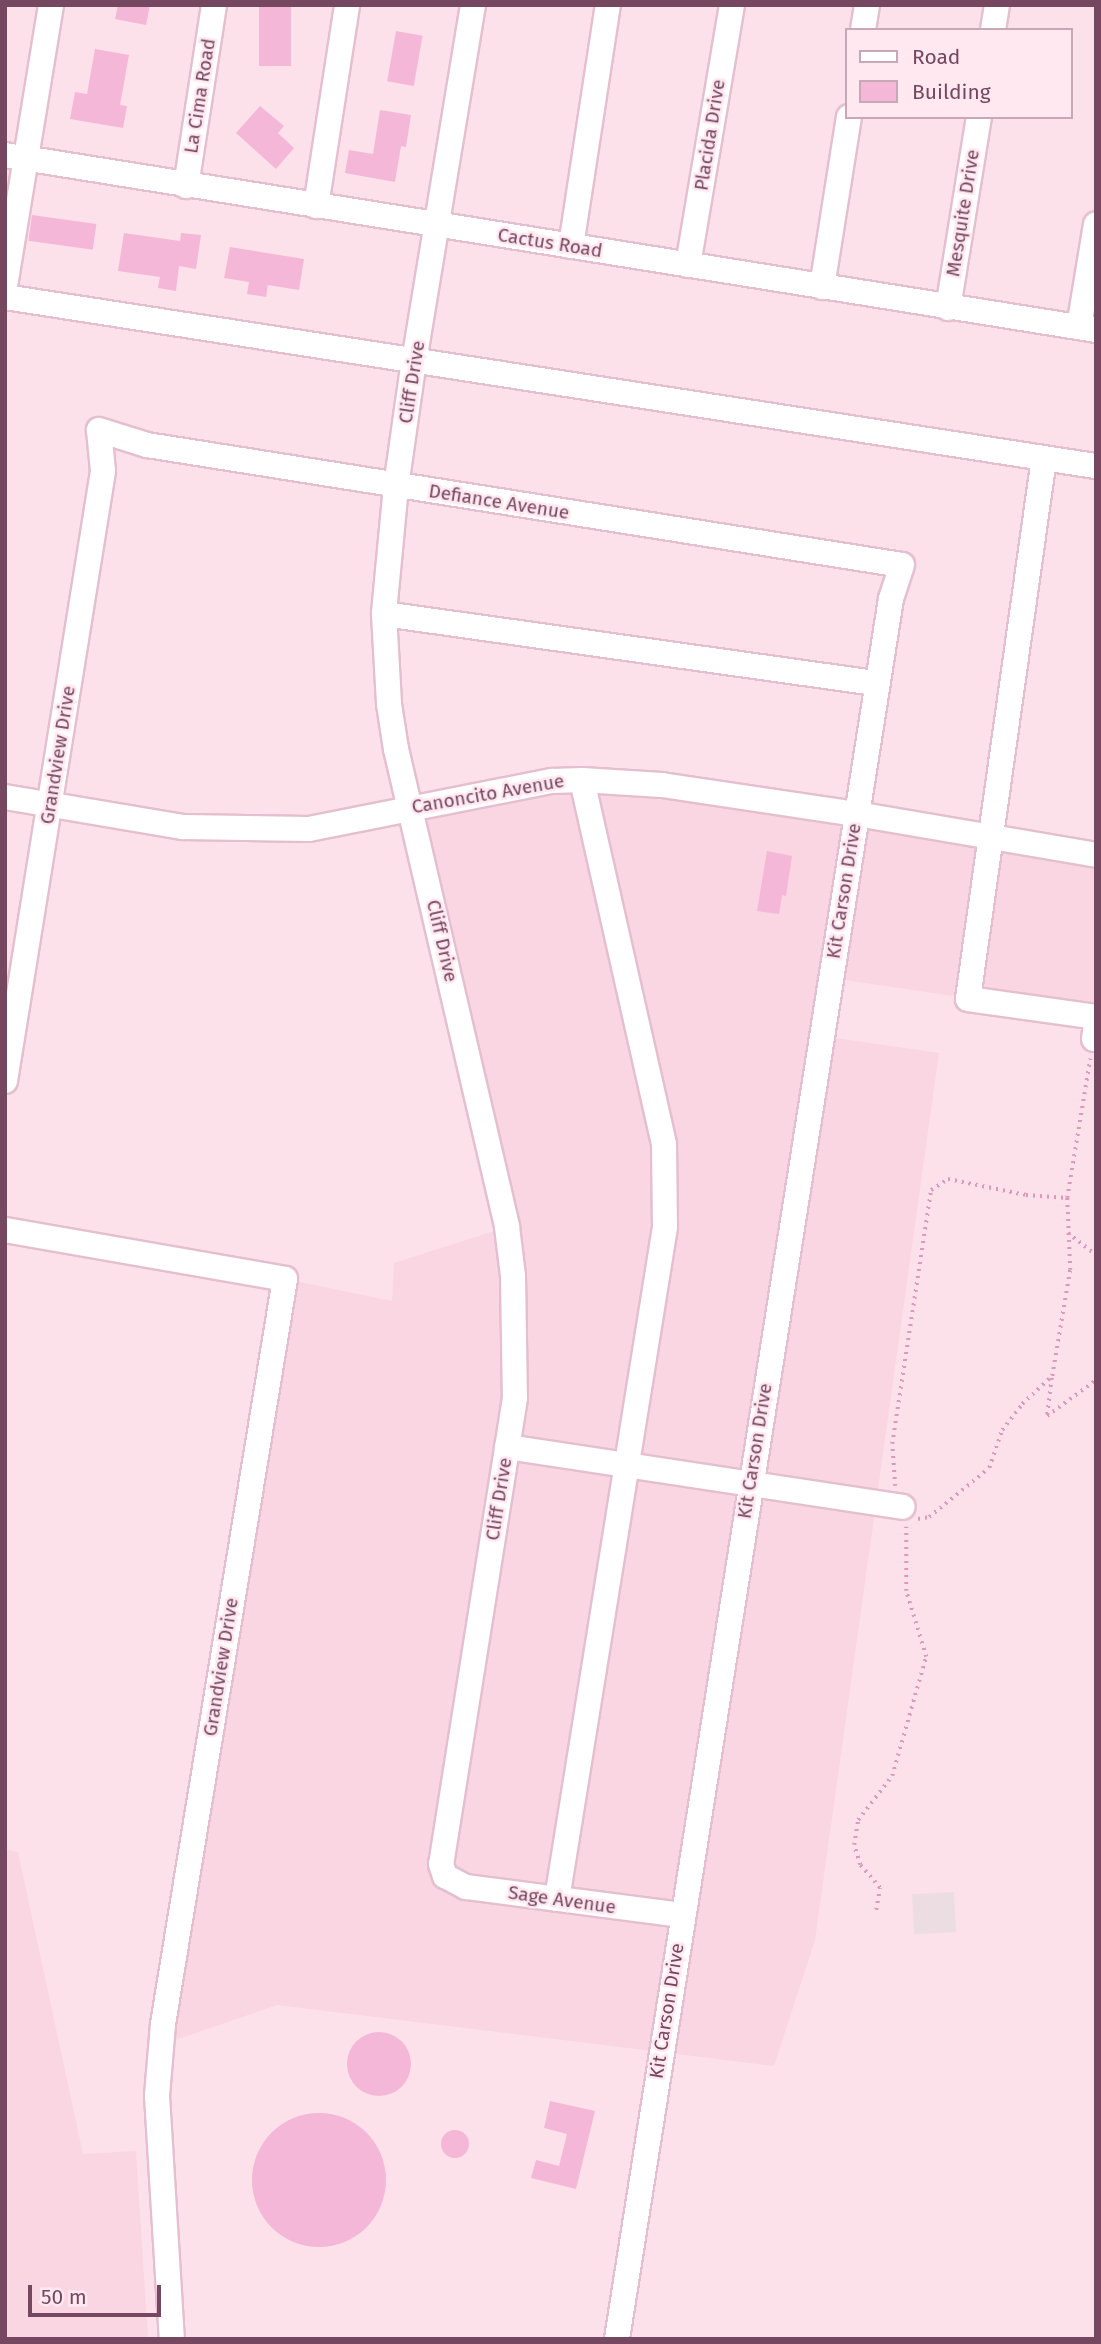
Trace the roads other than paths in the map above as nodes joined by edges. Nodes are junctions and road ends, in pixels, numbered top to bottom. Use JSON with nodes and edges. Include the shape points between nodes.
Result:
{"nodes":[{"id":1,"x":51,"y":5,"type":"edge"},
{"id":2,"x":214,"y":5,"type":"edge"},
{"id":3,"x":347,"y":5,"type":"edge"},
{"id":4,"x":473,"y":5,"type":"edge"},
{"id":5,"x":608,"y":5,"type":"edge"},
{"id":6,"x":732,"y":5,"type":"edge"},
{"id":7,"x":867,"y":5,"type":"edge"},
{"id":8,"x":997,"y":5,"type":"edge"},
{"id":9,"x":863,"y":28,"type":"edge"},
{"id":10,"x":993,"y":28,"type":"edge"},
{"id":11,"x":849,"y":119,"type":"edge"},
{"id":12,"x":979,"y":119,"type":"edge"},
{"id":13,"x":15,"y":157,"type":"edge"},
{"id":14,"x":186,"y":186,"type":"junction"},
{"id":15,"x":316,"y":206,"type":"junction"},
{"id":16,"x":1096,"y":224,"type":"edge"},
{"id":17,"x":438,"y":225,"type":"junction"},
{"id":18,"x":571,"y":246,"type":"junction"},
{"id":19,"x":688,"y":265,"type":"junction"},
{"id":20,"x":5,"y":286,"type":"edge"},
{"id":21,"x":822,"y":287,"type":"junction"},
{"id":22,"x":5,"y":296,"type":"edge"},
{"id":23,"x":948,"y":308,"type":"junction"},
{"id":24,"x":1087,"y":329,"type":"edge"},
{"id":25,"x":414,"y":360,"type":"junction"},
{"id":26,"x":99,"y":430,"type":"joint"},
{"id":27,"x":1044,"y":458,"type":"junction"},
{"id":28,"x":1096,"y":466,"type":"edge"},
{"id":29,"x":396,"y":486,"type":"junction"},
{"id":30,"x":902,"y":565,"type":"joint"},
{"id":31,"x":384,"y":614,"type":"junction"},
{"id":32,"x":877,"y":683,"type":"junction"},
{"id":33,"x":582,"y":780,"type":"junction"},
{"id":34,"x":5,"y":797,"type":"edge"},
{"id":35,"x":50,"y":806,"type":"junction"},
{"id":36,"x":411,"y":807,"type":"junction"},
{"id":37,"x":856,"y":814,"type":"junction"},
{"id":38,"x":989,"y":838,"type":"junction"},
{"id":39,"x":1096,"y":855,"type":"edge"},
{"id":40,"x":1095,"y":1027,"type":"edge"},
{"id":41,"x":5,"y":1081,"type":"edge"},
{"id":42,"x":5,"y":1230,"type":"edge"},
{"id":43,"x":507,"y":1447,"type":"junction"},
{"id":44,"x":625,"y":1465,"type":"junction"},
{"id":45,"x":750,"y":1483,"type":"junction"},
{"id":46,"x":902,"y":1507,"type":"road end"},
{"id":47,"x":445,"y":1876,"type":"joint"},
{"id":48,"x":557,"y":1899,"type":"junction"},
{"id":49,"x":681,"y":1915,"type":"junction"},
{"id":50,"x":172,"y":2339,"type":"edge"},
{"id":51,"x":617,"y":2339,"type":"edge"}],
"edges":[{"from":1,"to":13,"type":"street"},
{"from":2,"to":14,"type":"street","name":"La Cima Road"},
{"from":3,"to":15,"type":"street"},
{"from":4,"to":17,"type":"street","name":"Cliff Drive"},
{"from":5,"to":18,"type":"street"},
{"from":6,"to":19,"type":"street","name":"Placida Drive"},
{"from":7,"to":9,"type":"street"},
{"from":8,"to":10,"type":"street"},
{"from":11,"to":21,"type":"street"},
{"from":12,"to":23,"type":"street","name":"Mesquite Drive"},
{"from":13,"to":14,"type":"street","name":"Cactus Road"},
{"from":13,"to":20,"type":"street"},
{"from":14,"to":15,"type":"street","name":"Cactus Road"},
{"from":15,"to":17,"type":"street","name":"Cactus Road"},
{"from":16,"to":24,"type":"street"},
{"from":17,"to":18,"type":"street","name":"Cactus Road"},
{"from":17,"to":25,"type":"street","name":"Cliff Drive"},
{"from":18,"to":19,"type":"street","name":"Cactus Road"},
{"from":19,"to":21,"type":"street","name":"Cactus Road"},
{"from":21,"to":23,"type":"street","name":"Cactus Road"},
{"from":22,"to":25,"type":"street"},
{"from":23,"to":24,"type":"street","name":"Cactus Road"},
{"from":25,"to":27,"type":"street"},
{"from":25,"to":29,"type":"street","name":"Cliff Drive"},
{"from":26,"to":29,"type":"street","name":"Defiance Avenue","via":[[147,445]]},
{"from":26,"to":35,"type":"street","name":"Grandview Drive","via":[[103,471]]},
{"from":27,"to":28,"type":"street"},
{"from":27,"to":38,"type":"street"},
{"from":29,"to":30,"type":"street","name":"Defiance Avenue"},
{"from":29,"to":31,"type":"street","name":"Cliff Drive"},
{"from":30,"to":32,"type":"street","name":"Kit Carson Drive","via":[[891,599]]},
{"from":31,"to":32,"type":"street"},
{"from":31,"to":36,"type":"street","name":"Cliff Drive","via":[[389,704]]},
{"from":32,"to":37,"type":"street","name":"Kit Carson Drive"},
{"from":33,"to":36,"type":"street","name":"Canoncito Avenue","via":[[552,781]]},
{"from":33,"to":37,"type":"street","name":"Canoncito Avenue","via":[[662,785]]},
{"from":33,"to":44,"type":"street","via":[[664,1144],[665,1227]]},
{"from":34,"to":35,"type":"street","name":"Canoncito Avenue"},
{"from":35,"to":36,"type":"street","name":"Canoncito Avenue","via":[[183,827],[295,828]]},
{"from":35,"to":41,"type":"street","name":"Grandview Drive"},
{"from":36,"to":43,"type":"street","name":"Cliff Drive","via":[[507,1227],[516,1341],[515,1398]]},
{"from":37,"to":38,"type":"street","name":"Canoncito Avenue"},
{"from":37,"to":45,"type":"street","name":"Kit Carson Drive"},
{"from":38,"to":39,"type":"street","name":"Canoncito Avenue"},
{"from":38,"to":40,"type":"street","via":[[968,999]]},
{"from":42,"to":50,"type":"street","name":"Grandview Drive","via":[[285,1279],[163,2024],[157,2096]]},
{"from":43,"to":44,"type":"street"},
{"from":43,"to":47,"type":"street","name":"Cliff Drive","via":[[443,1845]]},
{"from":44,"to":45,"type":"street"},
{"from":44,"to":48,"type":"street"},
{"from":45,"to":46,"type":"street"},
{"from":45,"to":49,"type":"street","name":"Kit Carson Drive"},
{"from":47,"to":48,"type":"street","name":"Sage Avenue","via":[[466,1887]]},
{"from":48,"to":49,"type":"street","name":"Sage Avenue"},
{"from":49,"to":51,"type":"street","name":"Kit Carson Drive"}]}
